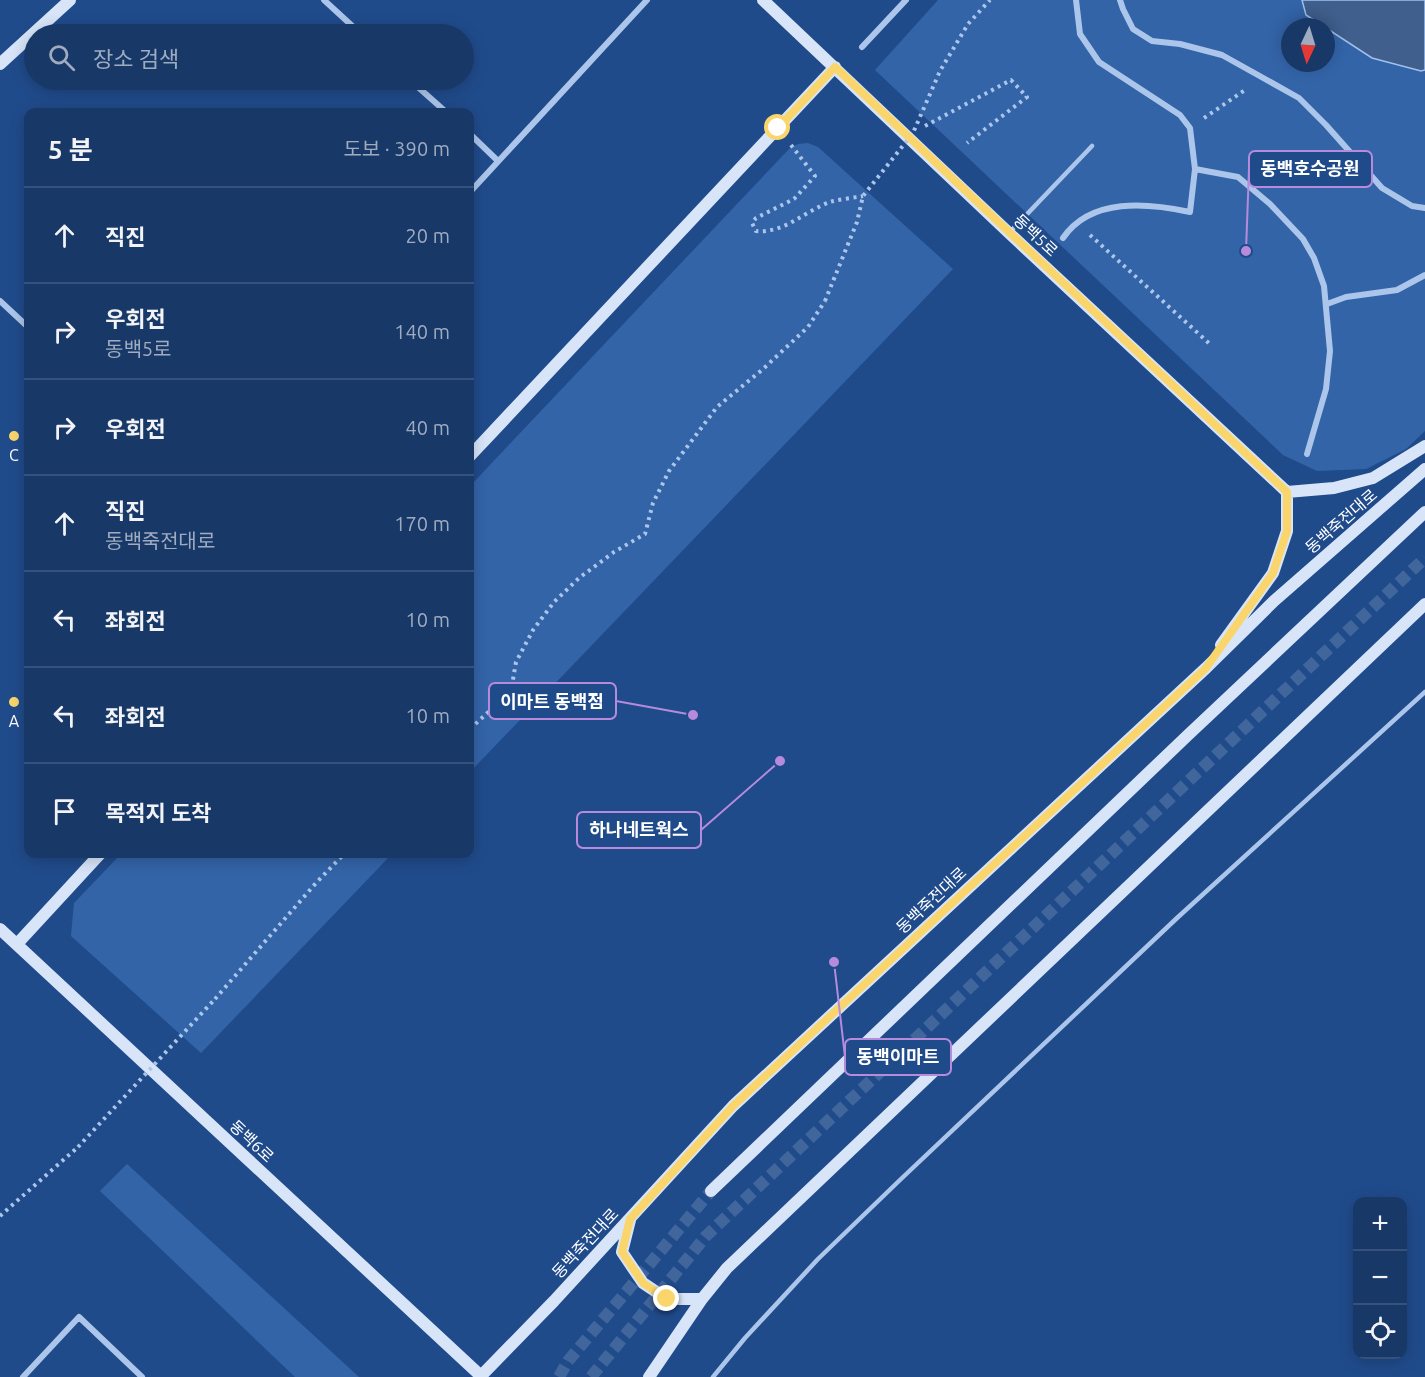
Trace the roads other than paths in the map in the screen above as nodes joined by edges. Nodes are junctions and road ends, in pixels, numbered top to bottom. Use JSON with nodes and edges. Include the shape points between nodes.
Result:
{"nodes":[{"id":1,"x":70,"y":0,"type":"edge"},
{"id":2,"x":324,"y":0,"type":"edge"},
{"id":3,"x":647,"y":0,"type":"edge"},
{"id":4,"x":763,"y":0,"type":"edge"},
{"id":5,"x":906,"y":0,"type":"edge"},
{"id":6,"x":1076,"y":0,"type":"edge"},
{"id":7,"x":1120,"y":0,"type":"edge"},
{"id":8,"x":44,"y":24,"type":"edge"},
{"id":9,"x":350,"y":24,"type":"edge"},
{"id":10,"x":24,"y":42,"type":"edge"},
{"id":11,"x":862,"y":47,"type":"dead end"},
{"id":12,"x":0,"y":64,"type":"edge"},
{"id":13,"x":835,"y":67,"type":"junction"},
{"id":14,"x":421,"y":90,"type":"edge"},
{"id":15,"x":442,"y":108,"type":"edge"},
{"id":16,"x":474,"y":138,"type":"edge"},
{"id":17,"x":1092,"y":146,"type":"dead end"},
{"id":18,"x":498,"y":161,"type":"junction"},
{"id":19,"x":1195,"y":169,"type":"junction"},
{"id":20,"x":474,"y":188,"type":"edge"},
{"id":21,"x":1425,"y":208,"type":"edge"},
{"id":22,"x":1009,"y":232,"type":"junction"},
{"id":23,"x":1064,"y":238,"type":"dead end"},
{"id":24,"x":1425,"y":275,"type":"edge"},
{"id":25,"x":0,"y":301,"type":"edge"},
{"id":26,"x":1327,"y":304,"type":"junction"},
{"id":27,"x":24,"y":323,"type":"edge"},
{"id":28,"x":1425,"y":446,"type":"edge"},
{"id":29,"x":474,"y":452,"type":"edge"},
{"id":30,"x":1307,"y":454,"type":"dead end"},
{"id":31,"x":1425,"y":469,"type":"edge"},
{"id":32,"x":1287,"y":492,"type":"junction"},
{"id":33,"x":1425,"y":512,"type":"edge"},
{"id":34,"x":1425,"y":604,"type":"edge"},
{"id":35,"x":1206,"y":668,"type":"junction"},
{"id":36,"x":1425,"y":692,"type":"edge"},
{"id":37,"x":96,"y":858,"type":"edge"},
{"id":38,"x":0,"y":929,"type":"edge"},
{"id":39,"x":17,"y":944,"type":"junction"},
{"id":40,"x":711,"y":1191,"type":"tunnel mouth"},
{"id":41,"x":630,"y":1219,"type":"junction"},
{"id":42,"x":702,"y":1299,"type":"junction"},
{"id":43,"x":481,"y":1376,"type":"edge"},
{"id":44,"x":23,"y":1377,"type":"edge"},
{"id":45,"x":142,"y":1377,"type":"edge"},
{"id":46,"x":649,"y":1377,"type":"edge"},
{"id":47,"x":713,"y":1377,"type":"edge"}],
"edges":[{"from":1,"to":8,"type":"main road"},
{"from":2,"to":9,"type":"street"},
{"from":3,"to":18,"type":"street"},
{"from":4,"to":13,"type":"main road","name":"동백5로"},
{"from":5,"to":11,"type":"street"},
{"from":6,"to":19,"type":"street","via":[[1080,34],[1099,62],[1180,115],[1190,128]]},
{"from":7,"to":21,"type":"street","via":[[1133,29],[1152,41],[1222,55],[1299,98],[1382,188],[1412,206]]},
{"from":10,"to":12,"type":"main road"},
{"from":13,"to":22,"type":"main road","name":"동백5로"},
{"from":13,"to":29,"type":"main road"},
{"from":14,"to":15,"type":"street"},
{"from":16,"to":18,"type":"street"},
{"from":17,"to":22,"type":"lane"},
{"from":18,"to":20,"type":"street"},
{"from":19,"to":23,"type":"street","via":[[1190,212],[1142,204],[1105,208],[1076,222]]},
{"from":19,"to":26,"type":"street","via":[[1238,177],[1270,204],[1303,239],[1314,258]]},
{"from":22,"to":32,"type":"main road","name":"동백5로"},
{"from":24,"to":26,"type":"street","via":[[1397,290],[1346,297]]},
{"from":25,"to":27,"type":"street"},
{"from":26,"to":30,"type":"street","via":[[1330,351],[1326,389]]},
{"from":28,"to":32,"type":"main road","via":[[1373,478],[1334,488]]},
{"from":31,"to":35,"type":"main road","name":"동백죽전대로","via":[[1274,601]]},
{"from":32,"to":35,"type":"main road","via":[[1287,531],[1273,573]]},
{"from":33,"to":40,"type":"main road"},
{"from":34,"to":42,"type":"main road","via":[[727,1268]]},
{"from":35,"to":41,"type":"main road","name":"동백죽전대로","via":[[733,1106]]},
{"from":36,"to":47,"type":"lane","via":[[1177,918],[818,1259]]},
{"from":37,"to":39,"type":"main road"},
{"from":38,"to":39,"type":"main road","name":"동백6로"},
{"from":39,"to":43,"type":"main road","name":"동백6로"},
{"from":41,"to":42,"type":"main road","via":[[622,1252],[643,1283],[667,1299]]},
{"from":41,"to":43,"type":"main road","name":"동백죽전대로"},
{"from":42,"to":46,"type":"main road"},
{"from":44,"to":45,"type":"street","via":[[79,1317]]}]}
